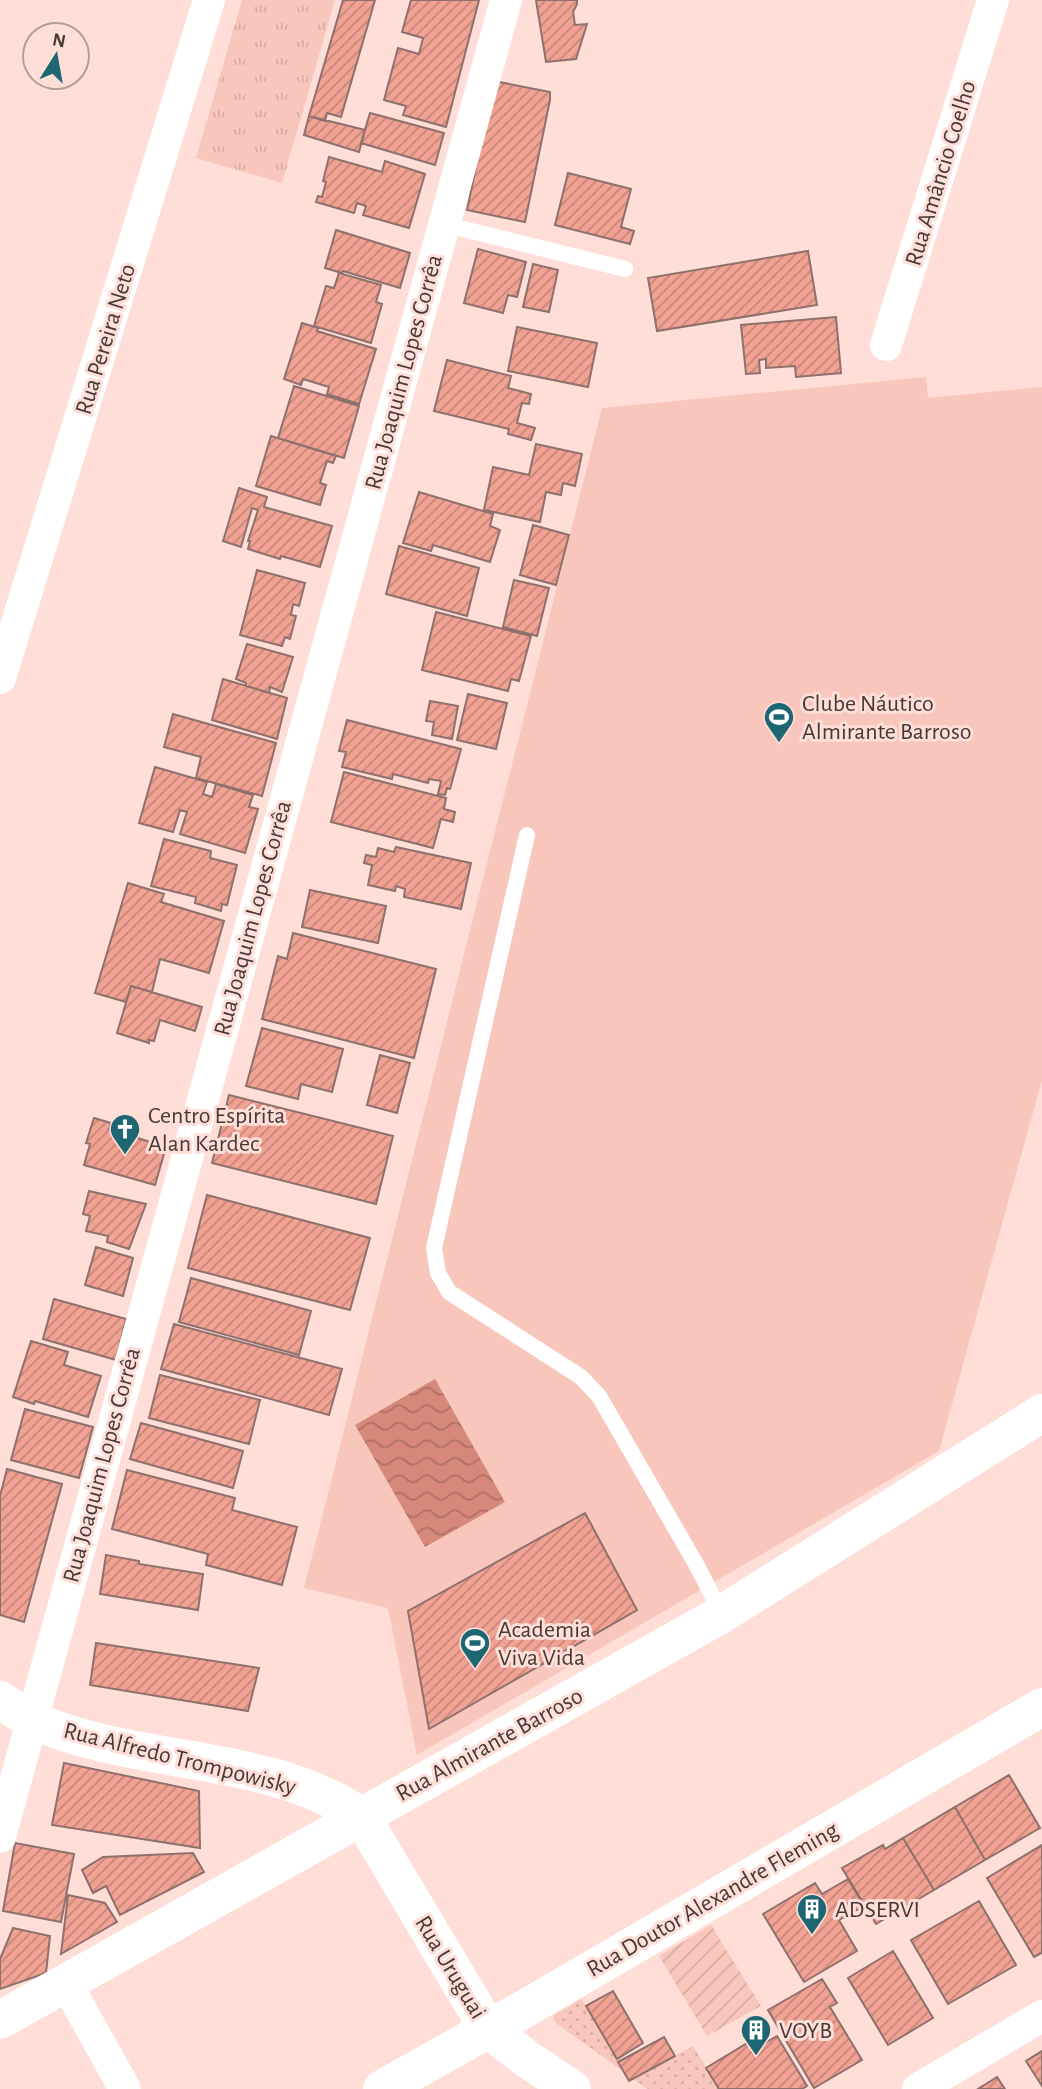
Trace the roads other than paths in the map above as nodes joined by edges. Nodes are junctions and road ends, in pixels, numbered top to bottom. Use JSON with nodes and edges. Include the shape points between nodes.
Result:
{"nodes":[{"id":1,"x":209,"y":0,"type":"edge"},
{"id":2,"x":506,"y":0,"type":"edge"},
{"id":3,"x":993,"y":0,"type":"edge"},
{"id":4,"x":443,"y":224,"type":"junction"},
{"id":5,"x":625,"y":269,"type":"dead end"},
{"id":6,"x":886,"y":345,"type":"dead end"},
{"id":7,"x":0,"y":678,"type":"edge"},
{"id":8,"x":527,"y":835,"type":"dead end"},
{"id":9,"x":1042,"y":1413,"type":"edge"},
{"id":10,"x":722,"y":1614,"type":"junction"},
{"id":11,"x":1042,"y":1707,"type":"edge"},
{"id":12,"x":16,"y":1710,"type":"edge"},
{"id":13,"x":361,"y":1816,"type":"junction"},
{"id":14,"x":0,"y":1837,"type":"edge"},
{"id":15,"x":66,"y":1983,"type":"junction"},
{"id":16,"x":1042,"y":2015,"type":"edge"},
{"id":17,"x":0,"y":2020,"type":"edge"},
{"id":18,"x":488,"y":2029,"type":"junction"},
{"id":19,"x":125,"y":2089,"type":"edge"},
{"id":20,"x":382,"y":2089,"type":"edge"},
{"id":21,"x":572,"y":2089,"type":"edge"},
{"id":22,"x":918,"y":2089,"type":"edge"}],
"edges":[{"from":1,"to":7,"type":"street","name":"Rua Pereira Neto"},
{"from":2,"to":4,"type":"street","name":"Rua Joaquim Lopes Corrêa"},
{"from":3,"to":6,"type":"street","name":"Rua Amâncio Coelho"},
{"from":4,"to":5,"type":"lane"},
{"from":4,"to":12,"type":"street","name":"Rua Joaquim Lopes Corrêa"},
{"from":8,"to":10,"type":"lane","via":[[434,1248],[438,1273],[449,1292],[581,1377],[599,1396]]},
{"from":9,"to":10,"type":"street","name":"Rua Almirante Barroso"},
{"from":10,"to":13,"type":"street","name":"Rua Almirante Barroso"},
{"from":11,"to":18,"type":"street","name":"Rua Doutor Alexandre Fleming"},
{"from":12,"to":13,"type":"street","name":"Rua Alfredo Trompowisky","via":[[69,1733],[130,1749],[273,1777],[338,1801]]},
{"from":12,"to":14,"type":"street","name":"Rua Joaquim Lopes Corrêa"},
{"from":13,"to":15,"type":"street","name":"Rua Almirante Barroso"},
{"from":13,"to":18,"type":"street","name":"Rua Uruguai"},
{"from":15,"to":17,"type":"street","name":"Rua Almirante Barroso"},
{"from":15,"to":19,"type":"street"},
{"from":16,"to":22,"type":"street"},
{"from":18,"to":20,"type":"street","name":"Rua Doutor Alexandre Fleming"},
{"from":18,"to":21,"type":"street","name":"Rua Uruguai"}]}
